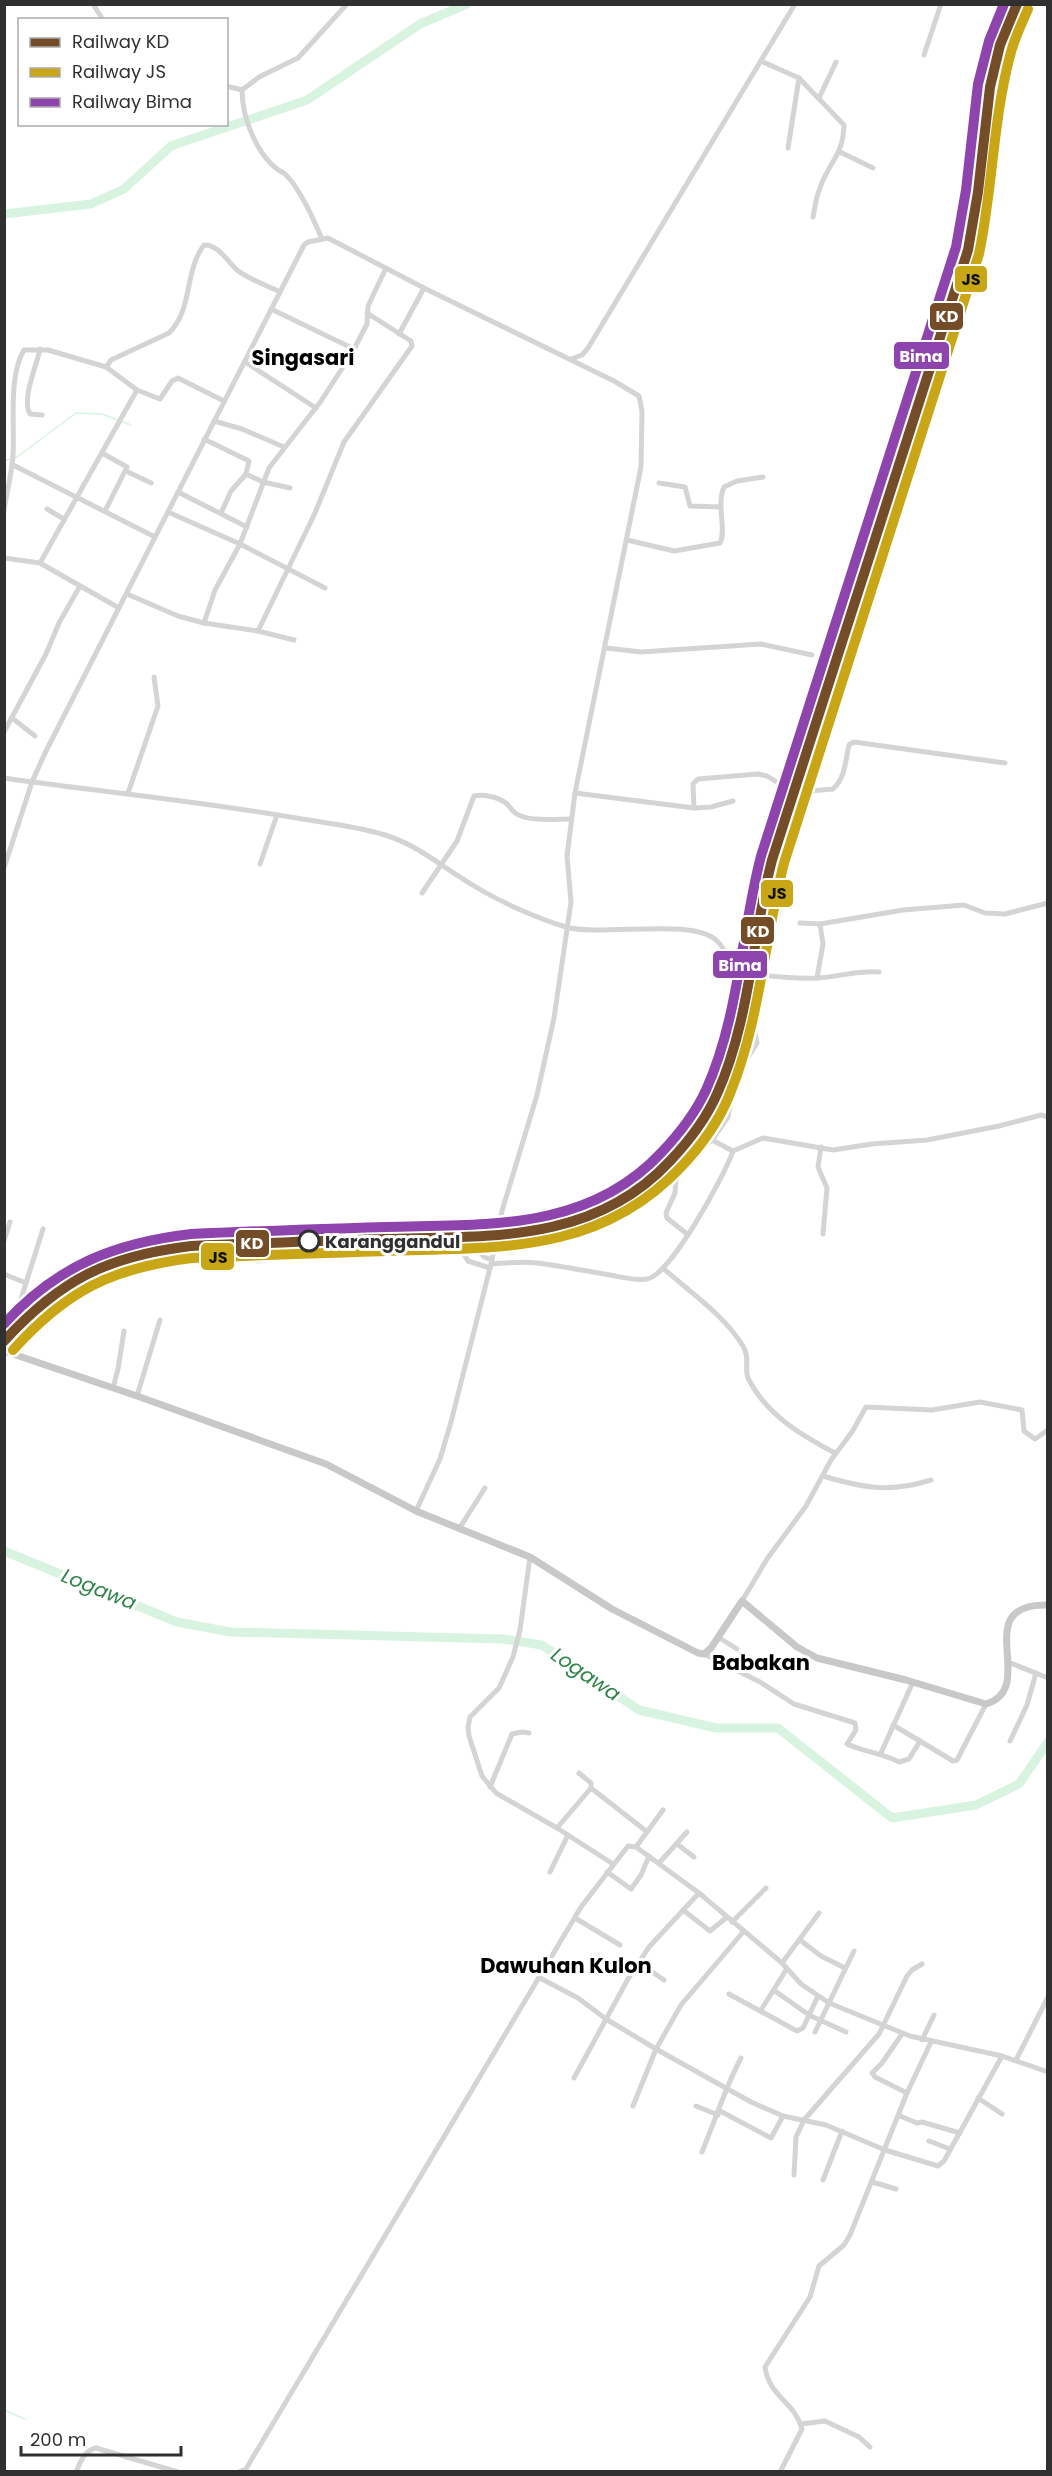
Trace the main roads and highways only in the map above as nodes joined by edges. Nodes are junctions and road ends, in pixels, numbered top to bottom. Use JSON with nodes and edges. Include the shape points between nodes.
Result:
{"nodes":[{"id":1,"x":4,"y":1351,"type":"edge"},
{"id":2,"x":1047,"y":1605,"type":"edge"}],
"edges":[{"from":1,"to":2,"type":"main road","via":[[310,1457],[416,1510],[530,1557],[612,1609],[698,1653],[704,1654],[742,1600],[809,1654],[986,1704],[997,1700],[1008,1677],[1007,1632],[1011,1616],[1020,1608]]}]}
